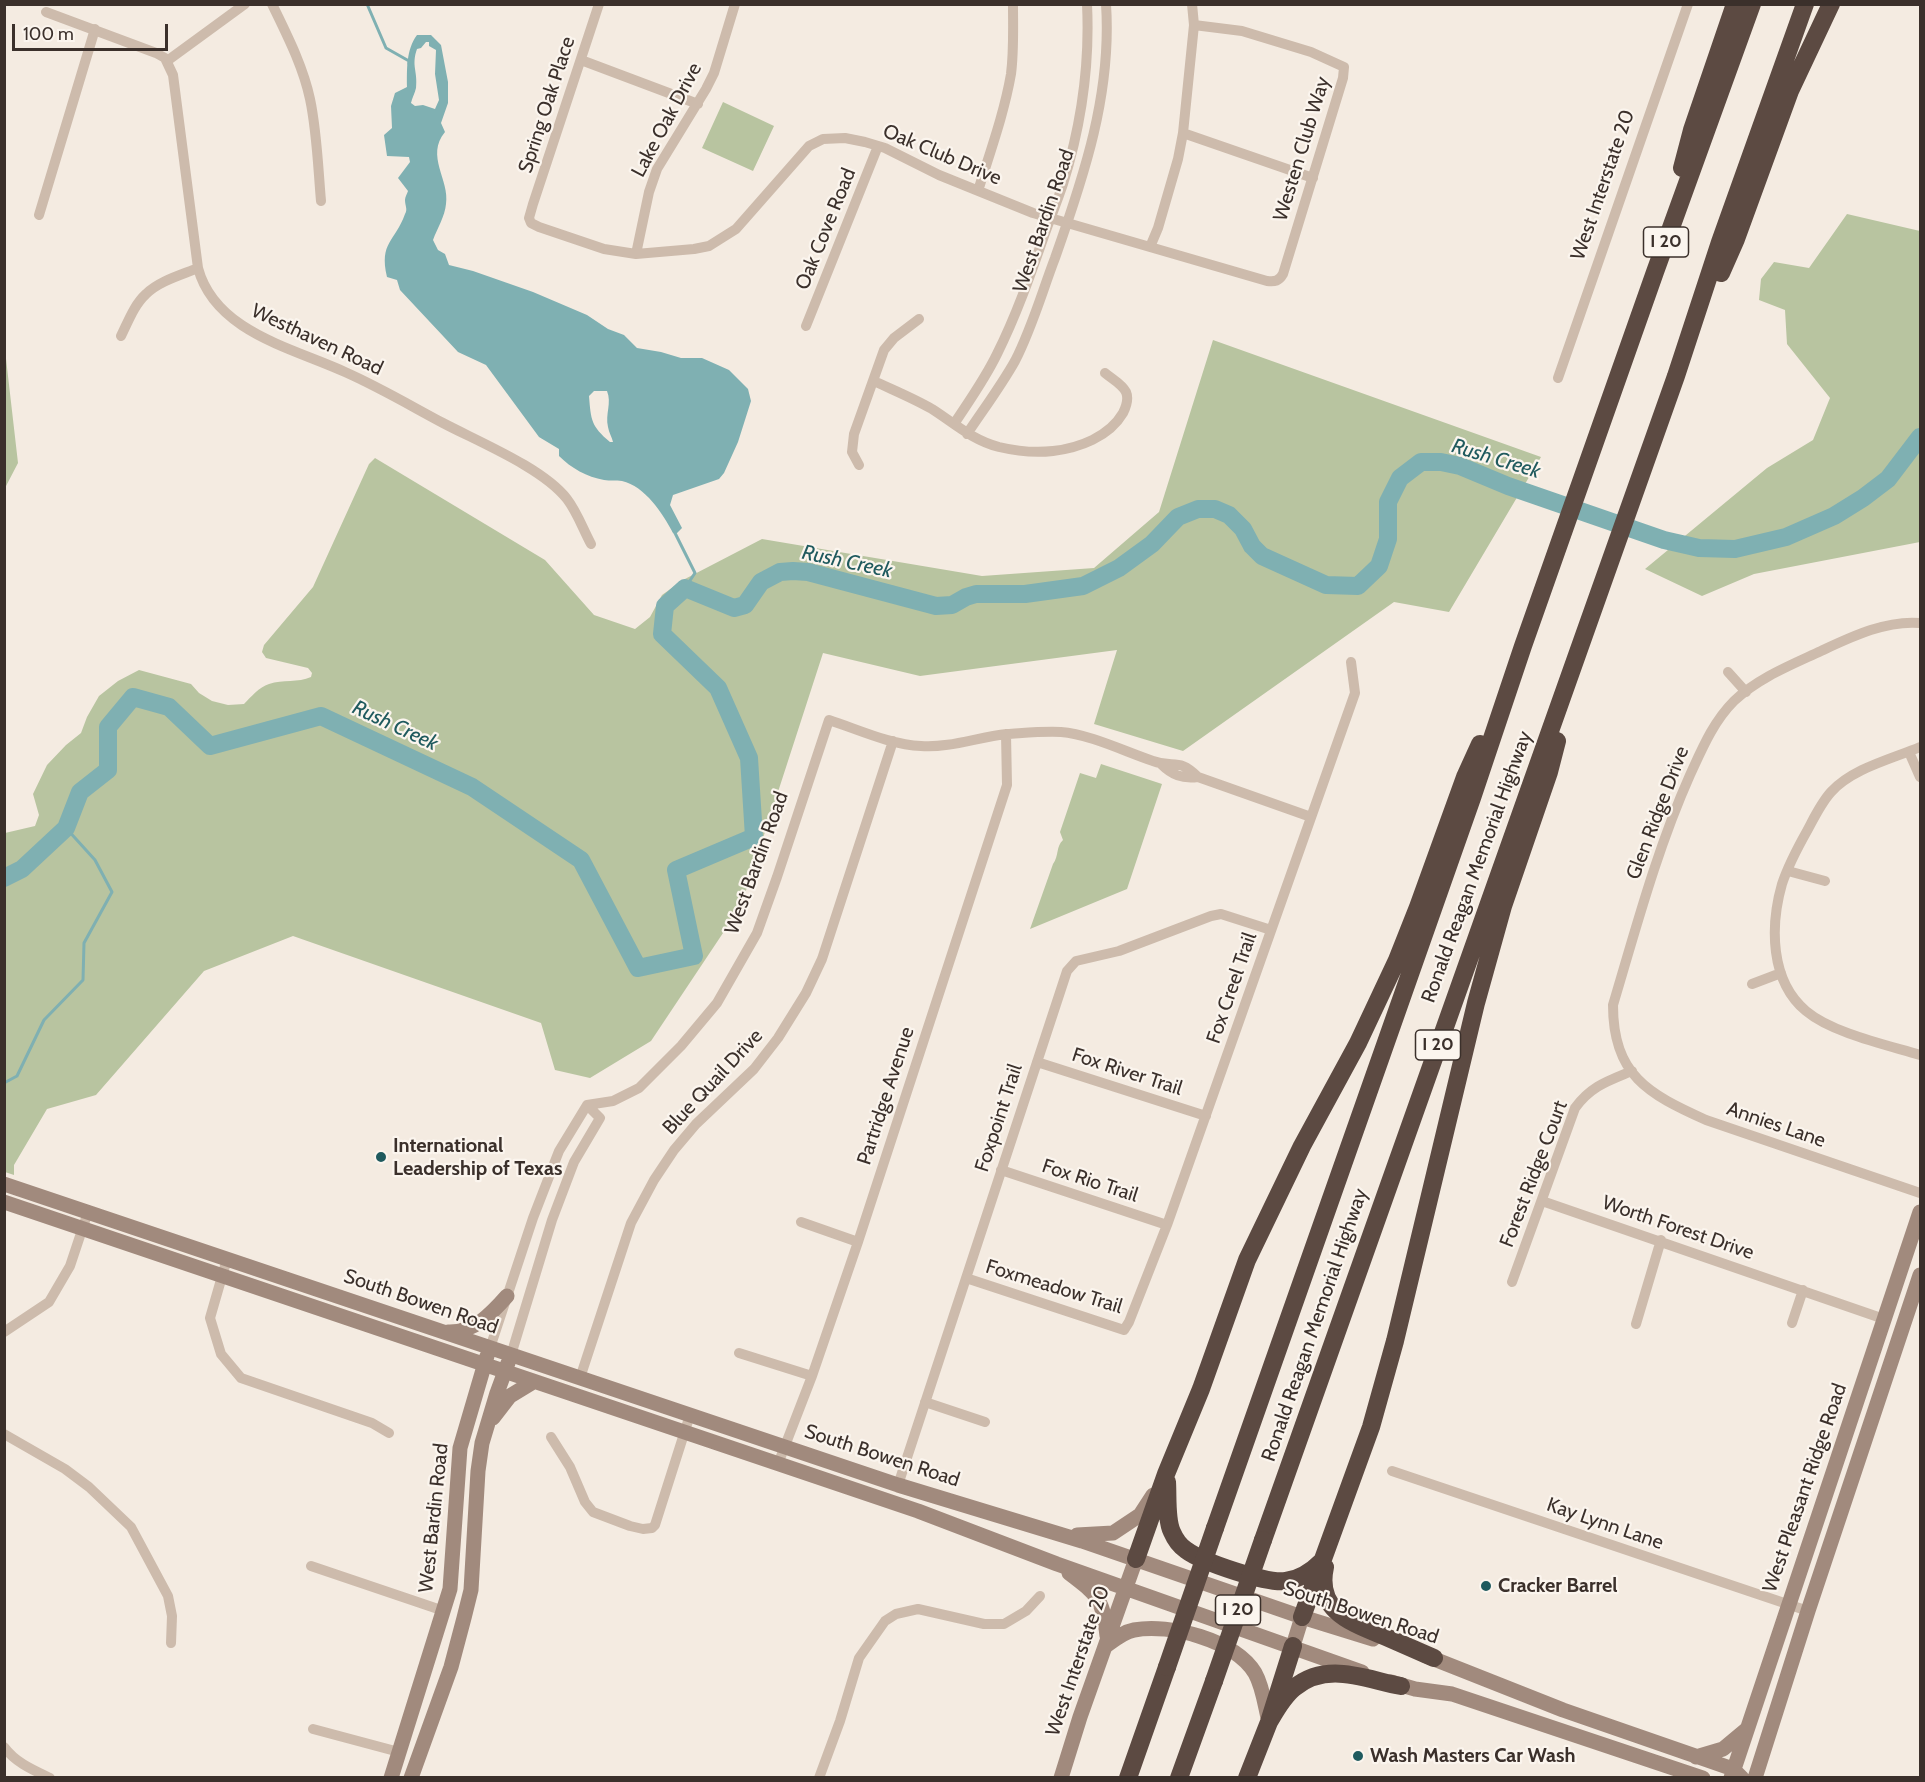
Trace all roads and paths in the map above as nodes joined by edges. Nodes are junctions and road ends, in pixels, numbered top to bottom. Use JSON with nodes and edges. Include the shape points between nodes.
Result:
{"nodes":[{"id":1,"x":244,"y":4,"type":"edge"},
{"id":2,"x":272,"y":4,"type":"edge"},
{"id":3,"x":599,"y":4,"type":"edge"},
{"id":4,"x":735,"y":4,"type":"edge"},
{"id":5,"x":1013,"y":4,"type":"edge"},
{"id":6,"x":1087,"y":4,"type":"edge"},
{"id":7,"x":1106,"y":4,"type":"edge"},
{"id":8,"x":1192,"y":4,"type":"edge"},
{"id":9,"x":1688,"y":4,"type":"edge"},
{"id":10,"x":1735,"y":4,"type":"edge"},
{"id":11,"x":1752,"y":4,"type":"edge"},
{"id":12,"x":1805,"y":4,"type":"edge"},
{"id":13,"x":1831,"y":4,"type":"edge"},
{"id":14,"x":45,"y":12,"type":"dead end"},
{"id":15,"x":1194,"y":25,"type":"junction"},
{"id":16,"x":95,"y":30,"type":"junction"},
{"id":17,"x":581,"y":60,"type":"junction"},
{"id":18,"x":167,"y":61,"type":"junction"},
{"id":19,"x":698,"y":104,"type":"junction"},
{"id":20,"x":1183,"y":133,"type":"junction"},
{"id":21,"x":878,"y":146,"type":"junction"},
{"id":22,"x":1313,"y":177,"type":"junction"},
{"id":23,"x":978,"y":191,"type":"junction"},
{"id":24,"x":321,"y":201,"type":"dead end"},
{"id":25,"x":39,"y":215,"type":"dead end"},
{"id":26,"x":529,"y":218,"type":"joint"},
{"id":27,"x":1050,"y":218,"type":"junction"},
{"id":28,"x":1067,"y":223,"type":"junction"},
{"id":29,"x":1150,"y":247,"type":"junction"},
{"id":30,"x":636,"y":254,"type":"junction"},
{"id":31,"x":198,"y":268,"type":"junction"},
{"id":32,"x":1655,"y":272,"type":"junction"},
{"id":33,"x":1272,"y":282,"type":"joint"},
{"id":34,"x":919,"y":319,"type":"dead end"},
{"id":35,"x":806,"y":326,"type":"dead end"},
{"id":36,"x":121,"y":336,"type":"dead end"},
{"id":37,"x":1105,"y":373,"type":"dead end"},
{"id":38,"x":1676,"y":376,"type":"junction"},
{"id":39,"x":1558,"y":378,"type":"dead end"},
{"id":40,"x":874,"y":381,"type":"junction"},
{"id":41,"x":954,"y":424,"type":"junction"},
{"id":42,"x":967,"y":434,"type":"junction"},
{"id":43,"x":859,"y":465,"type":"dead end"},
{"id":44,"x":591,"y":544,"type":"dead end"},
{"id":45,"x":1590,"y":618,"type":"junction"},
{"id":46,"x":1920,"y":623,"type":"edge"},
{"id":47,"x":1523,"y":646,"type":"junction"},
{"id":48,"x":1351,"y":662,"type":"dead end"},
{"id":49,"x":1728,"y":672,"type":"dead end"},
{"id":50,"x":1746,"y":692,"type":"junction"},
{"id":51,"x":1006,"y":734,"type":"junction"},
{"id":52,"x":893,"y":741,"type":"junction"},
{"id":53,"x":1920,"y":747,"type":"edge"},
{"id":54,"x":1909,"y":752,"type":"junction"},
{"id":55,"x":1920,"y":777,"type":"edge"},
{"id":56,"x":1311,"y":817,"type":"junction"},
{"id":57,"x":1788,"y":871,"type":"junction"},
{"id":58,"x":1825,"y":881,"type":"dead end"},
{"id":59,"x":1271,"y":930,"type":"junction"},
{"id":60,"x":1781,"y":973,"type":"junction"},
{"id":61,"x":1752,"y":984,"type":"dead end"},
{"id":62,"x":1920,"y":1055,"type":"edge"},
{"id":63,"x":1037,"y":1062,"type":"junction"},
{"id":64,"x":1632,"y":1071,"type":"junction"},
{"id":65,"x":587,"y":1105,"type":"junction"},
{"id":66,"x":1206,"y":1116,"type":"junction"},
{"id":67,"x":1001,"y":1170,"type":"junction"},
{"id":68,"x":4,"y":1184,"type":"edge"},
{"id":69,"x":1920,"y":1193,"type":"edge"},
{"id":70,"x":1542,"y":1201,"type":"junction"},
{"id":71,"x":4,"y":1203,"type":"edge"},
{"id":72,"x":88,"y":1212,"type":"junction"},
{"id":73,"x":1920,"y":1212,"type":"edge"},
{"id":74,"x":801,"y":1222,"type":"dead end"},
{"id":75,"x":1167,"y":1225,"type":"junction"},
{"id":76,"x":83,"y":1229,"type":"junction"},
{"id":77,"x":1660,"y":1240,"type":"junction"},
{"id":78,"x":858,"y":1242,"type":"junction"},
{"id":79,"x":227,"y":1259,"type":"junction"},
{"id":80,"x":222,"y":1275,"type":"junction"},
{"id":81,"x":1920,"y":1275,"type":"edge"},
{"id":82,"x":966,"y":1278,"type":"junction"},
{"id":83,"x":1512,"y":1282,"type":"dead end"},
{"id":84,"x":1803,"y":1290,"type":"junction"},
{"id":85,"x":507,"y":1296,"type":"junction"},
{"id":86,"x":1884,"y":1319,"type":"junction"},
{"id":87,"x":1129,"y":1322,"type":"joint"},
{"id":88,"x":1792,"y":1323,"type":"dead end"},
{"id":89,"x":1636,"y":1324,"type":"dead end"},
{"id":90,"x":4,"y":1332,"type":"edge"},
{"id":91,"x":444,"y":1332,"type":"junction"},
{"id":92,"x":490,"y":1348,"type":"junction"},
{"id":93,"x":739,"y":1353,"type":"dead end"},
{"id":94,"x":511,"y":1355,"type":"junction"},
{"id":95,"x":485,"y":1364,"type":"junction"},
{"id":96,"x":505,"y":1372,"type":"junction"},
{"id":97,"x":812,"y":1376,"type":"junction"},
{"id":98,"x":580,"y":1378,"type":"junction"},
{"id":99,"x":533,"y":1382,"type":"junction"},
{"id":100,"x":925,"y":1402,"type":"junction"},
{"id":101,"x":690,"y":1415,"type":"junction"},
{"id":102,"x":985,"y":1422,"type":"dead end"},
{"id":103,"x":485,"y":1431,"type":"junction"},
{"id":104,"x":389,"y":1433,"type":"dead end"},
{"id":105,"x":684,"y":1433,"type":"junction"},
{"id":106,"x":4,"y":1434,"type":"edge"},
{"id":107,"x":551,"y":1437,"type":"dead end"},
{"id":108,"x":784,"y":1446,"type":"junction"},
{"id":109,"x":778,"y":1464,"type":"junction"},
{"id":110,"x":1392,"y":1471,"type":"dead end"},
{"id":111,"x":1166,"y":1474,"type":"junction"},
{"id":112,"x":898,"y":1485,"type":"junction"},
{"id":113,"x":1060,"y":1534,"type":"junction"},
{"id":114,"x":1332,"y":1536,"type":"junction"},
{"id":115,"x":1136,"y":1559,"type":"junction"},
{"id":116,"x":1323,"y":1560,"type":"junction"},
{"id":117,"x":1057,"y":1564,"type":"junction"},
{"id":118,"x":311,"y":1566,"type":"dead end"},
{"id":119,"x":1126,"y":1588,"type":"junction"},
{"id":120,"x":1040,"y":1596,"type":"dead end"},
{"id":121,"x":1788,"y":1605,"type":"junction"},
{"id":122,"x":444,"y":1611,"type":"junction"},
{"id":123,"x":1808,"y":1611,"type":"junction"},
{"id":124,"x":1302,"y":1617,"type":"junction"},
{"id":125,"x":171,"y":1643,"type":"dead end"},
{"id":126,"x":1106,"y":1644,"type":"junction"},
{"id":127,"x":1293,"y":1646,"type":"junction"},
{"id":128,"x":1434,"y":1658,"type":"junction"},
{"id":129,"x":1401,"y":1686,"type":"junction"},
{"id":130,"x":1553,"y":1706,"type":"junction"},
{"id":131,"x":1269,"y":1722,"type":"junction"},
{"id":132,"x":1550,"y":1726,"type":"junction"},
{"id":133,"x":1746,"y":1729,"type":"junction"},
{"id":134,"x":313,"y":1730,"type":"dead end"},
{"id":135,"x":4,"y":1747,"type":"edge"},
{"id":136,"x":399,"y":1752,"type":"junction"},
{"id":137,"x":1696,"y":1757,"type":"junction"},
{"id":138,"x":1735,"y":1775,"type":"edge"},
{"id":139,"x":1697,"y":1776,"type":"edge"},
{"id":140,"x":50,"y":1778,"type":"edge"},
{"id":141,"x":391,"y":1778,"type":"edge"},
{"id":142,"x":411,"y":1778,"type":"edge"},
{"id":143,"x":819,"y":1778,"type":"edge"},
{"id":144,"x":1061,"y":1778,"type":"edge"},
{"id":145,"x":1128,"y":1778,"type":"edge"},
{"id":146,"x":1179,"y":1778,"type":"edge"},
{"id":147,"x":1246,"y":1778,"type":"edge"},
{"id":148,"x":1755,"y":1778,"type":"edge"}],
"edges":[{"from":1,"to":18,"type":"street"},
{"from":2,"to":24,"type":"street","via":[[304,75]]},
{"from":3,"to":17,"type":"street","name":"Spring Oak Place"},
{"from":4,"to":19,"type":"street","name":"Lake Oak Drive","via":[[714,73]]},
{"from":5,"to":23,"type":"street","via":[[1011,74]]},
{"from":6,"to":27,"type":"street","name":"West Bardin Road","via":[[1080,117]]},
{"from":7,"to":28,"type":"street","name":"West Bardin Road","via":[[1107,55],[1101,103]]},
{"from":8,"to":15,"type":"street"},
{"from":9,"to":39,"type":"street","name":"West Interstate 20"},
{"from":10,"to":32,"type":"highway","via":[[1692,130]]},
{"from":11,"to":32,"type":"highway","name":"Ronald Reagan Memorial Highway","number":"I 20"},
{"from":12,"to":38,"type":"highway","name":"Ronald Reagan Memorial Highway","number":"I 20"},
{"from":13,"to":38,"type":"highway","via":[[1790,91],[1736,239]]},
{"from":14,"to":16,"type":"street"},
{"from":15,"to":20,"type":"street"},
{"from":15,"to":22,"type":"street","name":"Westen Club Way","via":[[1242,31],[1311,52],[1344,67]]},
{"from":16,"to":18,"type":"street"},
{"from":16,"to":25,"type":"street"},
{"from":17,"to":19,"type":"street"},
{"from":17,"to":26,"type":"street","name":"Spring Oak Place"},
{"from":18,"to":31,"type":"street","name":"Westhaven Road","via":[[174,75]]},
{"from":19,"to":30,"type":"street","name":"Lake Oak Drive","via":[[657,169]]},
{"from":20,"to":22,"type":"street"},
{"from":20,"to":29,"type":"street"},
{"from":21,"to":23,"type":"street","name":"Oak Club Drive"},
{"from":21,"to":30,"type":"street","name":"Oak Club Drive","via":[[845,138],[809,146],[736,229],[708,246]]},
{"from":21,"to":35,"type":"street","name":"Oak Cove Road"},
{"from":22,"to":33,"type":"street","name":"Westen Club Way","via":[[1283,274]]},
{"from":23,"to":27,"type":"street","name":"Oak Club Drive"},
{"from":26,"to":30,"type":"street","name":"Oak Club Drive","via":[[539,227],[604,249]]},
{"from":27,"to":28,"type":"street","name":"Oak Club Drive"},
{"from":27,"to":41,"type":"street","name":"West Bardin Road","via":[[1018,310],[979,387]]},
{"from":28,"to":29,"type":"street","name":"Oak Club Drive"},
{"from":28,"to":42,"type":"street","name":"West Bardin Road","via":[[1014,361]]},
{"from":29,"to":33,"type":"street","name":"Oak Club Drive"},
{"from":31,"to":36,"type":"street","via":[[146,293]]},
{"from":31,"to":44,"type":"street","name":"Westhaven Road","via":[[201,282],[217,304],[244,327],[347,372],[533,470],[567,500]]},
{"from":32,"to":47,"type":"highway","name":"Ronald Reagan Memorial Highway","number":"I 20"},
{"from":34,"to":40,"type":"street","via":[[884,350]]},
{"from":37,"to":42,"type":"street","via":[[1127,393],[1127,401],[1116,423],[1098,437],[1071,448],[1021,451]]},
{"from":38,"to":45,"type":"highway","name":"Ronald Reagan Memorial Highway","number":"I 20"},
{"from":40,"to":41,"type":"street"},
{"from":40,"to":43,"type":"street","via":[[854,434],[852,452]]},
{"from":41,"to":42,"type":"street"},
{"from":45,"to":114,"type":"highway","via":[[1549,772],[1503,906],[1476,1003],[1371,1427]]},
{"from":45,"to":146,"type":"highway","name":"Ronald Reagan Memorial Highway","number":"I 20","bridge":true},
{"from":46,"to":50,"type":"street","name":"Glen Ridge Drive","via":[[1890,625],[1849,638],[1770,675]]},
{"from":47,"to":111,"type":"highway","via":[[1465,777],[1397,960],[1247,1260],[1202,1389]]},
{"from":47,"to":145,"type":"highway","name":"Ronald Reagan Memorial Highway","number":"I 20","bridge":true},
{"from":48,"to":56,"type":"street","name":"Fox Creel Trail","via":[[1355,693]]},
{"from":49,"to":50,"type":"street"},
{"from":50,"to":64,"type":"street","name":"Glen Ridge Drive","via":[[1726,710],[1706,740],[1674,812],[1613,1005],[1617,1045]]},
{"from":51,"to":52,"type":"street","via":[[934,747]]},
{"from":51,"to":56,"type":"street","via":[[1083,736],[1161,764],[1170,774],[1185,779],[1198,777]]},
{"from":51,"to":78,"type":"street","name":"Partridge Avenue","via":[[1007,785]]},
{"from":52,"to":65,"type":"street","name":"West Bardin Road","via":[[828,720],[757,933],[717,1003],[639,1088],[613,1101]]},
{"from":52,"to":98,"type":"street","name":"Blue Quail Drive","via":[[822,959],[806,993],[754,1070],[696,1124],[654,1180],[631,1223]]},
{"from":53,"to":54,"type":"street"},
{"from":54,"to":55,"type":"street"},
{"from":54,"to":57,"type":"street","via":[[1863,770],[1832,792],[1814,818]]},
{"from":56,"to":59,"type":"street","name":"Fox Creel Trail"},
{"from":57,"to":58,"type":"street"},
{"from":57,"to":60,"type":"street","via":[[1774,931]]},
{"from":59,"to":63,"type":"street","name":"Foxpoint Trail","via":[[1221,914],[1119,951],[1076,961],[1067,971]]},
{"from":59,"to":66,"type":"street","name":"Fox Creel Trail"},
{"from":60,"to":61,"type":"street"},
{"from":60,"to":62,"type":"street","via":[[1793,998],[1807,1012],[1862,1037]]},
{"from":63,"to":66,"type":"street","name":"Fox River Trail"},
{"from":63,"to":67,"type":"street","name":"Foxpoint Trail"},
{"from":64,"to":69,"type":"street","name":"Annies Lane","via":[[1653,1094],[1706,1120]]},
{"from":64,"to":70,"type":"street","name":"Forest Ridge Court","via":[[1589,1091],[1575,1108]]},
{"from":65,"to":85,"type":"street","name":"West Bardin Road","via":[[559,1151]]},
{"from":65,"to":94,"type":"street","name":"West Bardin Road","via":[[600,1118],[574,1162],[552,1220]]},
{"from":66,"to":75,"type":"street","name":"Fox Creel Trail"},
{"from":67,"to":75,"type":"street","name":"Fox Rio Trail"},
{"from":67,"to":82,"type":"street","name":"Foxpoint Trail"},
{"from":68,"to":72,"type":"main road","name":"South Bowen Road"},
{"from":70,"to":77,"type":"street","name":"Worth Forest Drive"},
{"from":70,"to":83,"type":"street","name":"Forest Ridge Court"},
{"from":71,"to":76,"type":"main road","name":"South Bowen Road"},
{"from":72,"to":76,"type":"street"},
{"from":72,"to":79,"type":"main road","name":"South Bowen Road"},
{"from":73,"to":86,"type":"main road","name":"West Pleasant Ridge Road"},
{"from":74,"to":78,"type":"street"},
{"from":75,"to":87,"type":"street","name":"Fox Creel Trail"},
{"from":76,"to":80,"type":"main road","name":"South Bowen Road"},
{"from":76,"to":90,"type":"street","via":[[70,1266],[49,1302]]},
{"from":77,"to":84,"type":"street","name":"Worth Forest Drive"},
{"from":77,"to":89,"type":"street"},
{"from":78,"to":97,"type":"street","name":"Partridge Avenue"},
{"from":79,"to":80,"type":"street"},
{"from":79,"to":91,"type":"main road","name":"South Bowen Road"},
{"from":80,"to":95,"type":"main road","name":"South Bowen Road"},
{"from":80,"to":104,"type":"street","via":[[210,1318],[220,1354],[241,1378],[372,1423]]},
{"from":81,"to":123,"type":"main road","name":"West Pleasant Ridge Road"},
{"from":82,"to":87,"type":"street","name":"Foxmeadow Trail","via":[[1124,1330]]},
{"from":82,"to":100,"type":"street","name":"Foxpoint Trail"},
{"from":84,"to":86,"type":"street","name":"Worth Forest Drive"},
{"from":84,"to":88,"type":"street"},
{"from":85,"to":91,"type":"main road","via":[[483,1321],[453,1333]]},
{"from":85,"to":92,"type":"street","name":"West Bardin Road"},
{"from":86,"to":121,"type":"main road","name":"West Pleasant Ridge Road"},
{"from":91,"to":92,"type":"main road","name":"South Bowen Road"},
{"from":92,"to":94,"type":"main road","name":"South Bowen Road"},
{"from":92,"to":95,"type":"main road","name":"West Bardin Road"},
{"from":93,"to":97,"type":"street"},
{"from":94,"to":96,"type":"main road","name":"West Bardin Road"},
{"from":94,"to":98,"type":"main road","name":"South Bowen Road"},
{"from":95,"to":96,"type":"main road","name":"South Bowen Road"},
{"from":95,"to":122,"type":"main road","name":"West Bardin Road","via":[[460,1448],[450,1589]]},
{"from":96,"to":99,"type":"main road","name":"South Bowen Road"},
{"from":96,"to":103,"type":"main road","name":"West Bardin Road"},
{"from":97,"to":108,"type":"street","name":"Partridge Avenue"},
{"from":98,"to":101,"type":"main road","name":"South Bowen Road"},
{"from":99,"to":103,"type":"main road","via":[[502,1404]]},
{"from":99,"to":105,"type":"main road","name":"South Bowen Road"},
{"from":100,"to":102,"type":"street"},
{"from":100,"to":112,"type":"street","name":"Foxpoint Trail"},
{"from":101,"to":105,"type":"street"},
{"from":101,"to":108,"type":"main road","name":"South Bowen Road"},
{"from":103,"to":142,"type":"main road","name":"West Bardin Road","via":[[479,1464],[471,1590],[451,1667]]},
{"from":105,"to":107,"type":"street","via":[[655,1525],[643,1529],[593,1512]]},
{"from":105,"to":109,"type":"main road","name":"South Bowen Road"},
{"from":106,"to":125,"type":"street","via":[[65,1469],[131,1527],[168,1596]]},
{"from":108,"to":109,"type":"street","name":"Partridge Avenue"},
{"from":108,"to":112,"type":"main road","name":"South Bowen Road"},
{"from":109,"to":117,"type":"main road","name":"South Bowen Road"},
{"from":110,"to":121,"type":"street","name":"Kay Lynn Lane"},
{"from":111,"to":113,"type":"main road","via":[[1140,1515],[1113,1533]]},
{"from":111,"to":115,"type":"highway"},
{"from":111,"to":116,"type":"highway","via":[[1168,1522],[1186,1551],[1277,1581],[1302,1576]]},
{"from":112,"to":113,"type":"main road","name":"South Bowen Road"},
{"from":113,"to":115,"type":"main road","name":"South Bowen Road"},
{"from":114,"to":116,"type":"highway"},
{"from":114,"to":128,"type":"highway","via":[[1323,1579],[1334,1610],[1349,1622]]},
{"from":115,"to":119,"type":"main road","name":"West Interstate 20"},
{"from":115,"to":124,"type":"main road","name":"South Bowen Road"},
{"from":116,"to":124,"type":"highway"},
{"from":117,"to":119,"type":"main road","name":"South Bowen Road"},
{"from":117,"to":126,"type":"main road","via":[[1100,1600]]},
{"from":118,"to":122,"type":"street"},
{"from":119,"to":126,"type":"main road","name":"West Interstate 20"},
{"from":119,"to":127,"type":"main road","name":"South Bowen Road"},
{"from":120,"to":143,"type":"street","via":[[1026,1611],[1004,1624],[984,1624],[918,1609],[885,1621],[859,1658]]},
{"from":121,"to":123,"type":"street","name":"Kay Lynn Lane"},
{"from":121,"to":133,"type":"main road","name":"West Pleasant Ridge Road"},
{"from":122,"to":136,"type":"main road","name":"West Bardin Road"},
{"from":123,"to":148,"type":"main road","name":"West Pleasant Ridge Road"},
{"from":124,"to":127,"type":"main road"},
{"from":124,"to":128,"type":"main road","name":"South Bowen Road"},
{"from":126,"to":131,"type":"main road","via":[[1132,1630],[1147,1628],[1215,1642],[1241,1657],[1255,1673]]},
{"from":126,"to":144,"type":"main road","name":"West Interstate 20"},
{"from":127,"to":129,"type":"main road","name":"South Bowen Road"},
{"from":127,"to":131,"type":"highway"},
{"from":128,"to":130,"type":"main road","name":"South Bowen Road"},
{"from":129,"to":131,"type":"highway","via":[[1329,1672],[1293,1689]]},
{"from":129,"to":132,"type":"main road","name":"South Bowen Road","via":[[1452,1694]]},
{"from":130,"to":132,"type":"main road"},
{"from":130,"to":137,"type":"main road","name":"South Bowen Road"},
{"from":131,"to":147,"type":"highway"},
{"from":132,"to":139,"type":"main road","name":"South Bowen Road"},
{"from":133,"to":137,"type":"main road","via":[[1723,1749]]},
{"from":133,"to":138,"type":"main road","name":"West Pleasant Ridge Road"},
{"from":134,"to":136,"type":"street"},
{"from":135,"to":140,"type":"street","via":[[27,1767]]},
{"from":136,"to":141,"type":"main road","name":"West Bardin Road"},
{"from":137,"to":138,"type":"main road","name":"South Bowen Road"}]}
